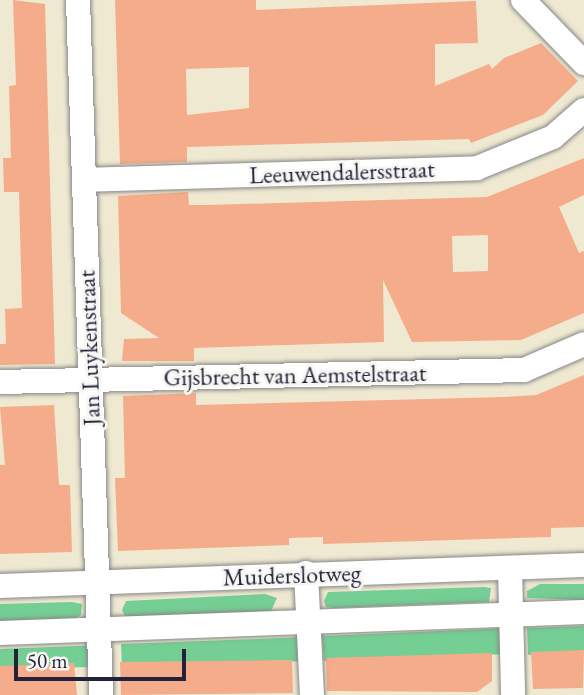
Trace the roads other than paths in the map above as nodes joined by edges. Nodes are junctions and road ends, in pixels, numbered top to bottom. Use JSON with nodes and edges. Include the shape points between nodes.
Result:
{"nodes":[{"id":1,"x":78,"y":0,"type":"edge"},
{"id":2,"x":523,"y":0,"type":"edge"},
{"id":3,"x":584,"y":63,"type":"edge"},
{"id":4,"x":584,"y":110,"type":"edge"},
{"id":5,"x":84,"y":180,"type":"junction"},
{"id":6,"x":584,"y":344,"type":"edge"},
{"id":7,"x":90,"y":380,"type":"junction"},
{"id":8,"x":0,"y":382,"type":"edge"},
{"id":9,"x":584,"y":565,"type":"edge"},
{"id":10,"x":510,"y":568,"type":"junction"},
{"id":11,"x":306,"y":573,"type":"junction"},
{"id":12,"x":97,"y":582,"type":"junction"},
{"id":13,"x":0,"y":586,"type":"edge"},
{"id":14,"x":584,"y":612,"type":"edge"},
{"id":15,"x":510,"y":615,"type":"junction"},
{"id":16,"x":309,"y":622,"type":"junction"},
{"id":17,"x":100,"y":629,"type":"junction"},
{"id":18,"x":0,"y":633,"type":"edge"},
{"id":19,"x":101,"y":695,"type":"edge"},
{"id":20,"x":312,"y":695,"type":"edge"},
{"id":21,"x":513,"y":695,"type":"edge"}],
"edges":[{"from":1,"to":5,"type":"street","name":"Jan Luykenstraat"},
{"from":2,"to":3,"type":"street"},
{"from":4,"to":5,"type":"street","name":"Leeuwendalersstraat","via":[[553,137],[477,167]]},
{"from":5,"to":7,"type":"street","name":"Jan Luykenstraat"},
{"from":6,"to":7,"type":"street","name":"Gijsbrecht van Aemstelstraat","via":[[524,370]]},
{"from":7,"to":8,"type":"street","name":"Gijsbrecht van Aemstelstraat"},
{"from":7,"to":12,"type":"street","name":"Jan Luykenstraat"},
{"from":9,"to":10,"type":"street","name":"Muiderslotweg"},
{"from":10,"to":11,"type":"street","name":"Muiderslotweg"},
{"from":10,"to":15,"type":"street"},
{"from":11,"to":12,"type":"street","name":"Muiderslotweg"},
{"from":11,"to":16,"type":"street"},
{"from":12,"to":13,"type":"street","name":"Muiderslotweg"},
{"from":12,"to":17,"type":"street","name":"Jan Luykenstraat"},
{"from":14,"to":15,"type":"street","name":"Muiderslotweg"},
{"from":15,"to":16,"type":"street","name":"Muiderslotweg"},
{"from":15,"to":21,"type":"street"},
{"from":16,"to":17,"type":"street","name":"Muiderslotweg"},
{"from":16,"to":20,"type":"street"},
{"from":17,"to":18,"type":"street","name":"Muiderslotweg"},
{"from":17,"to":19,"type":"street","name":"Jan Luykenstraat"}]}
